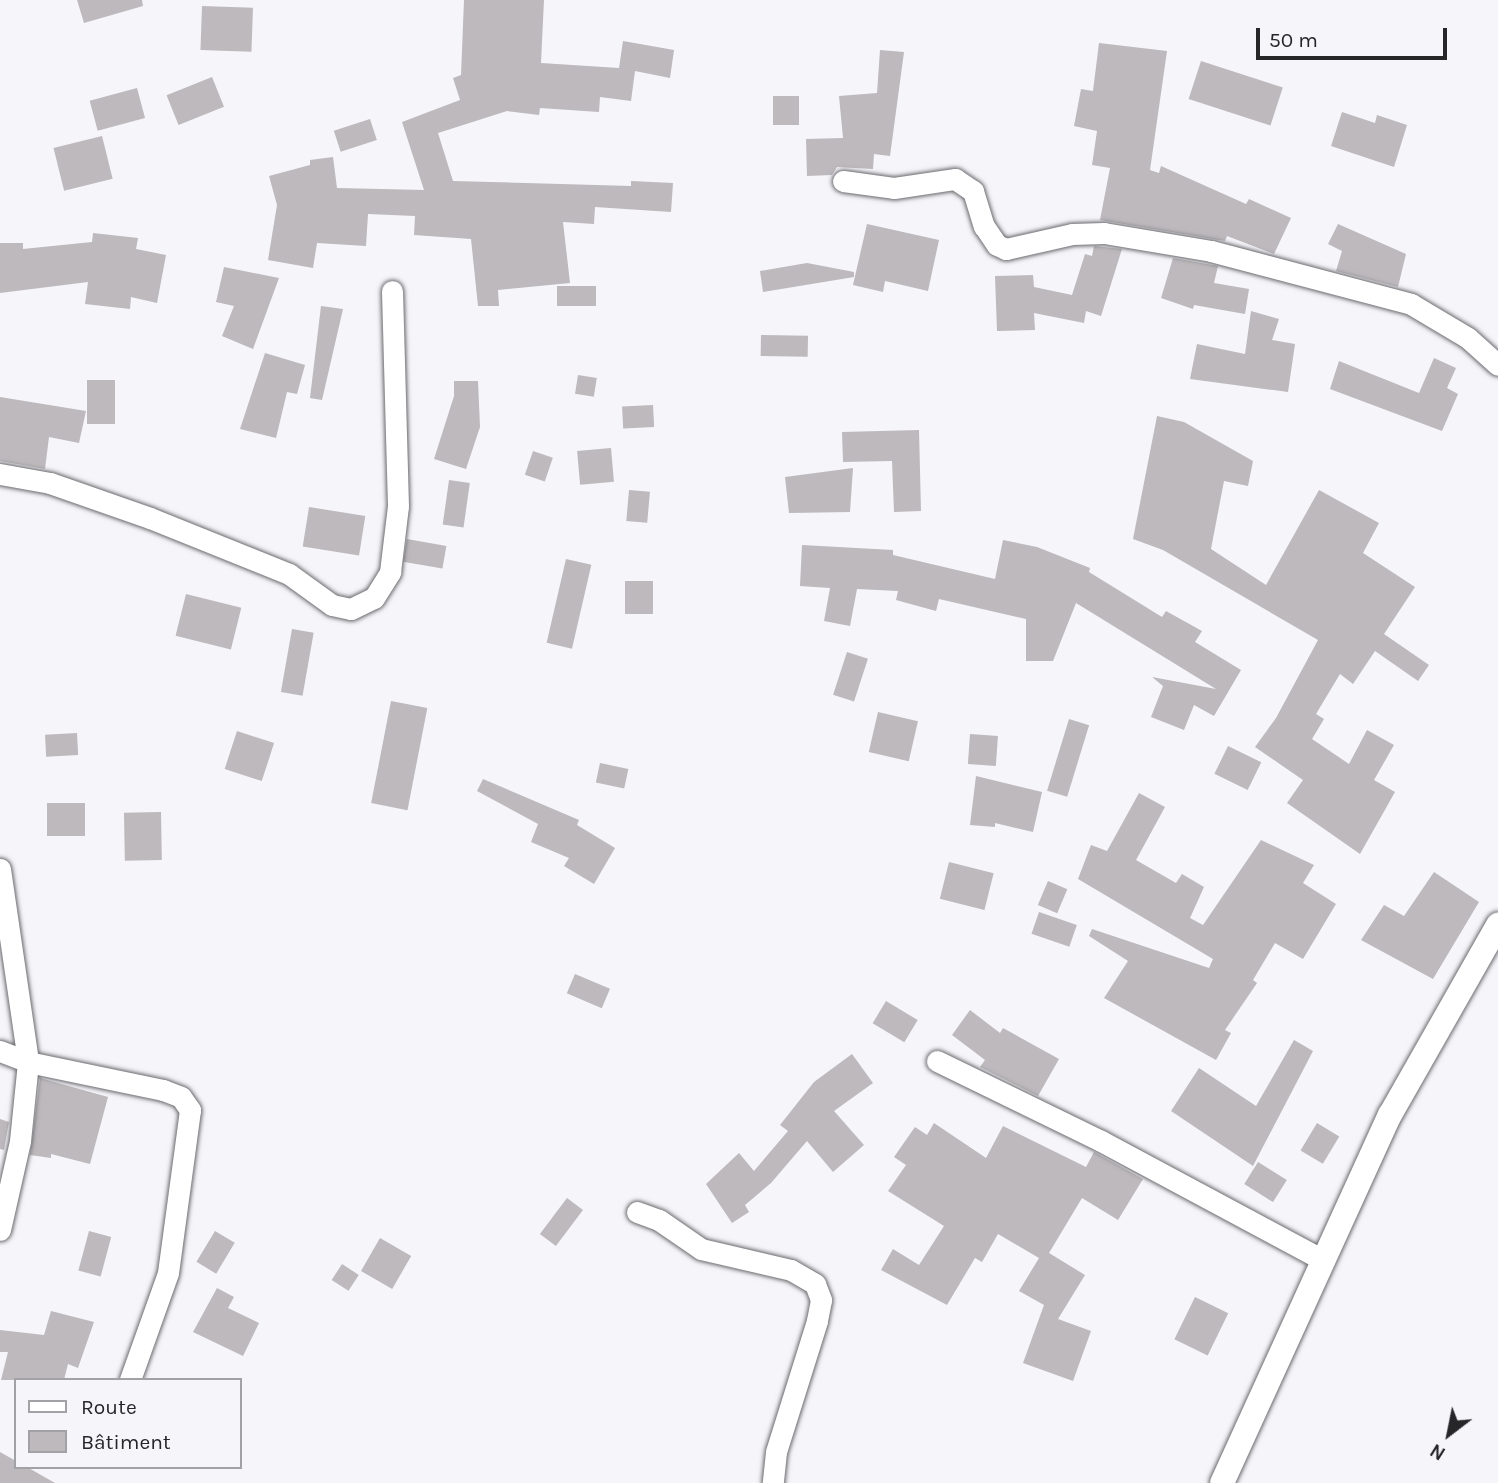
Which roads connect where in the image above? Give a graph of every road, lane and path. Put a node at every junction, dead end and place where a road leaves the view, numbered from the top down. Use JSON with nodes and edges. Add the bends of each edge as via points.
{"nodes":[{"id":1,"x":843,"y":181,"type":"dead end"},
{"id":2,"x":392,"y":291,"type":"dead end"},
{"id":3,"x":1498,"y":365,"type":"edge"},
{"id":4,"x":0,"y":474,"type":"edge"},
{"id":5,"x":0,"y":869,"type":"edge"},
{"id":6,"x":1498,"y":925,"type":"edge"},
{"id":7,"x":0,"y":1051,"type":"edge"},
{"id":8,"x":29,"y":1062,"type":"junction"},
{"id":9,"x":937,"y":1062,"type":"dead end"},
{"id":10,"x":637,"y":1212,"type":"dead end"},
{"id":11,"x":0,"y":1230,"type":"edge"},
{"id":12,"x":1323,"y":1260,"type":"junction"},
{"id":13,"x":131,"y":1378,"type":"edge"},
{"id":14,"x":773,"y":1483,"type":"edge"},
{"id":15,"x":1222,"y":1483,"type":"edge"}],
"edges":[{"from":1,"to":3,"type":"street","via":[[894,188],[955,179],[973,191],[984,226],[997,245],[1006,249],[1072,234],[1104,233],[1210,251],[1372,293],[1411,304],[1468,338]]},
{"from":2,"to":4,"type":"street","via":[[398,506],[390,572],[374,598],[351,609],[332,605],[289,574],[150,518],[50,484]]},
{"from":5,"to":8,"type":"street"},
{"from":6,"to":12,"type":"street","via":[[1390,1115]]},
{"from":7,"to":8,"type":"street"},
{"from":8,"to":11,"type":"street","via":[[20,1141]]},
{"from":8,"to":13,"type":"street","via":[[163,1090],[181,1097],[190,1110],[168,1273]]},
{"from":9,"to":12,"type":"street","via":[[1101,1141]]},
{"from":10,"to":14,"type":"street","via":[[659,1220],[701,1249],[791,1270],[815,1284],[821,1300],[817,1321],[776,1452]]},
{"from":12,"to":15,"type":"street"}]}
